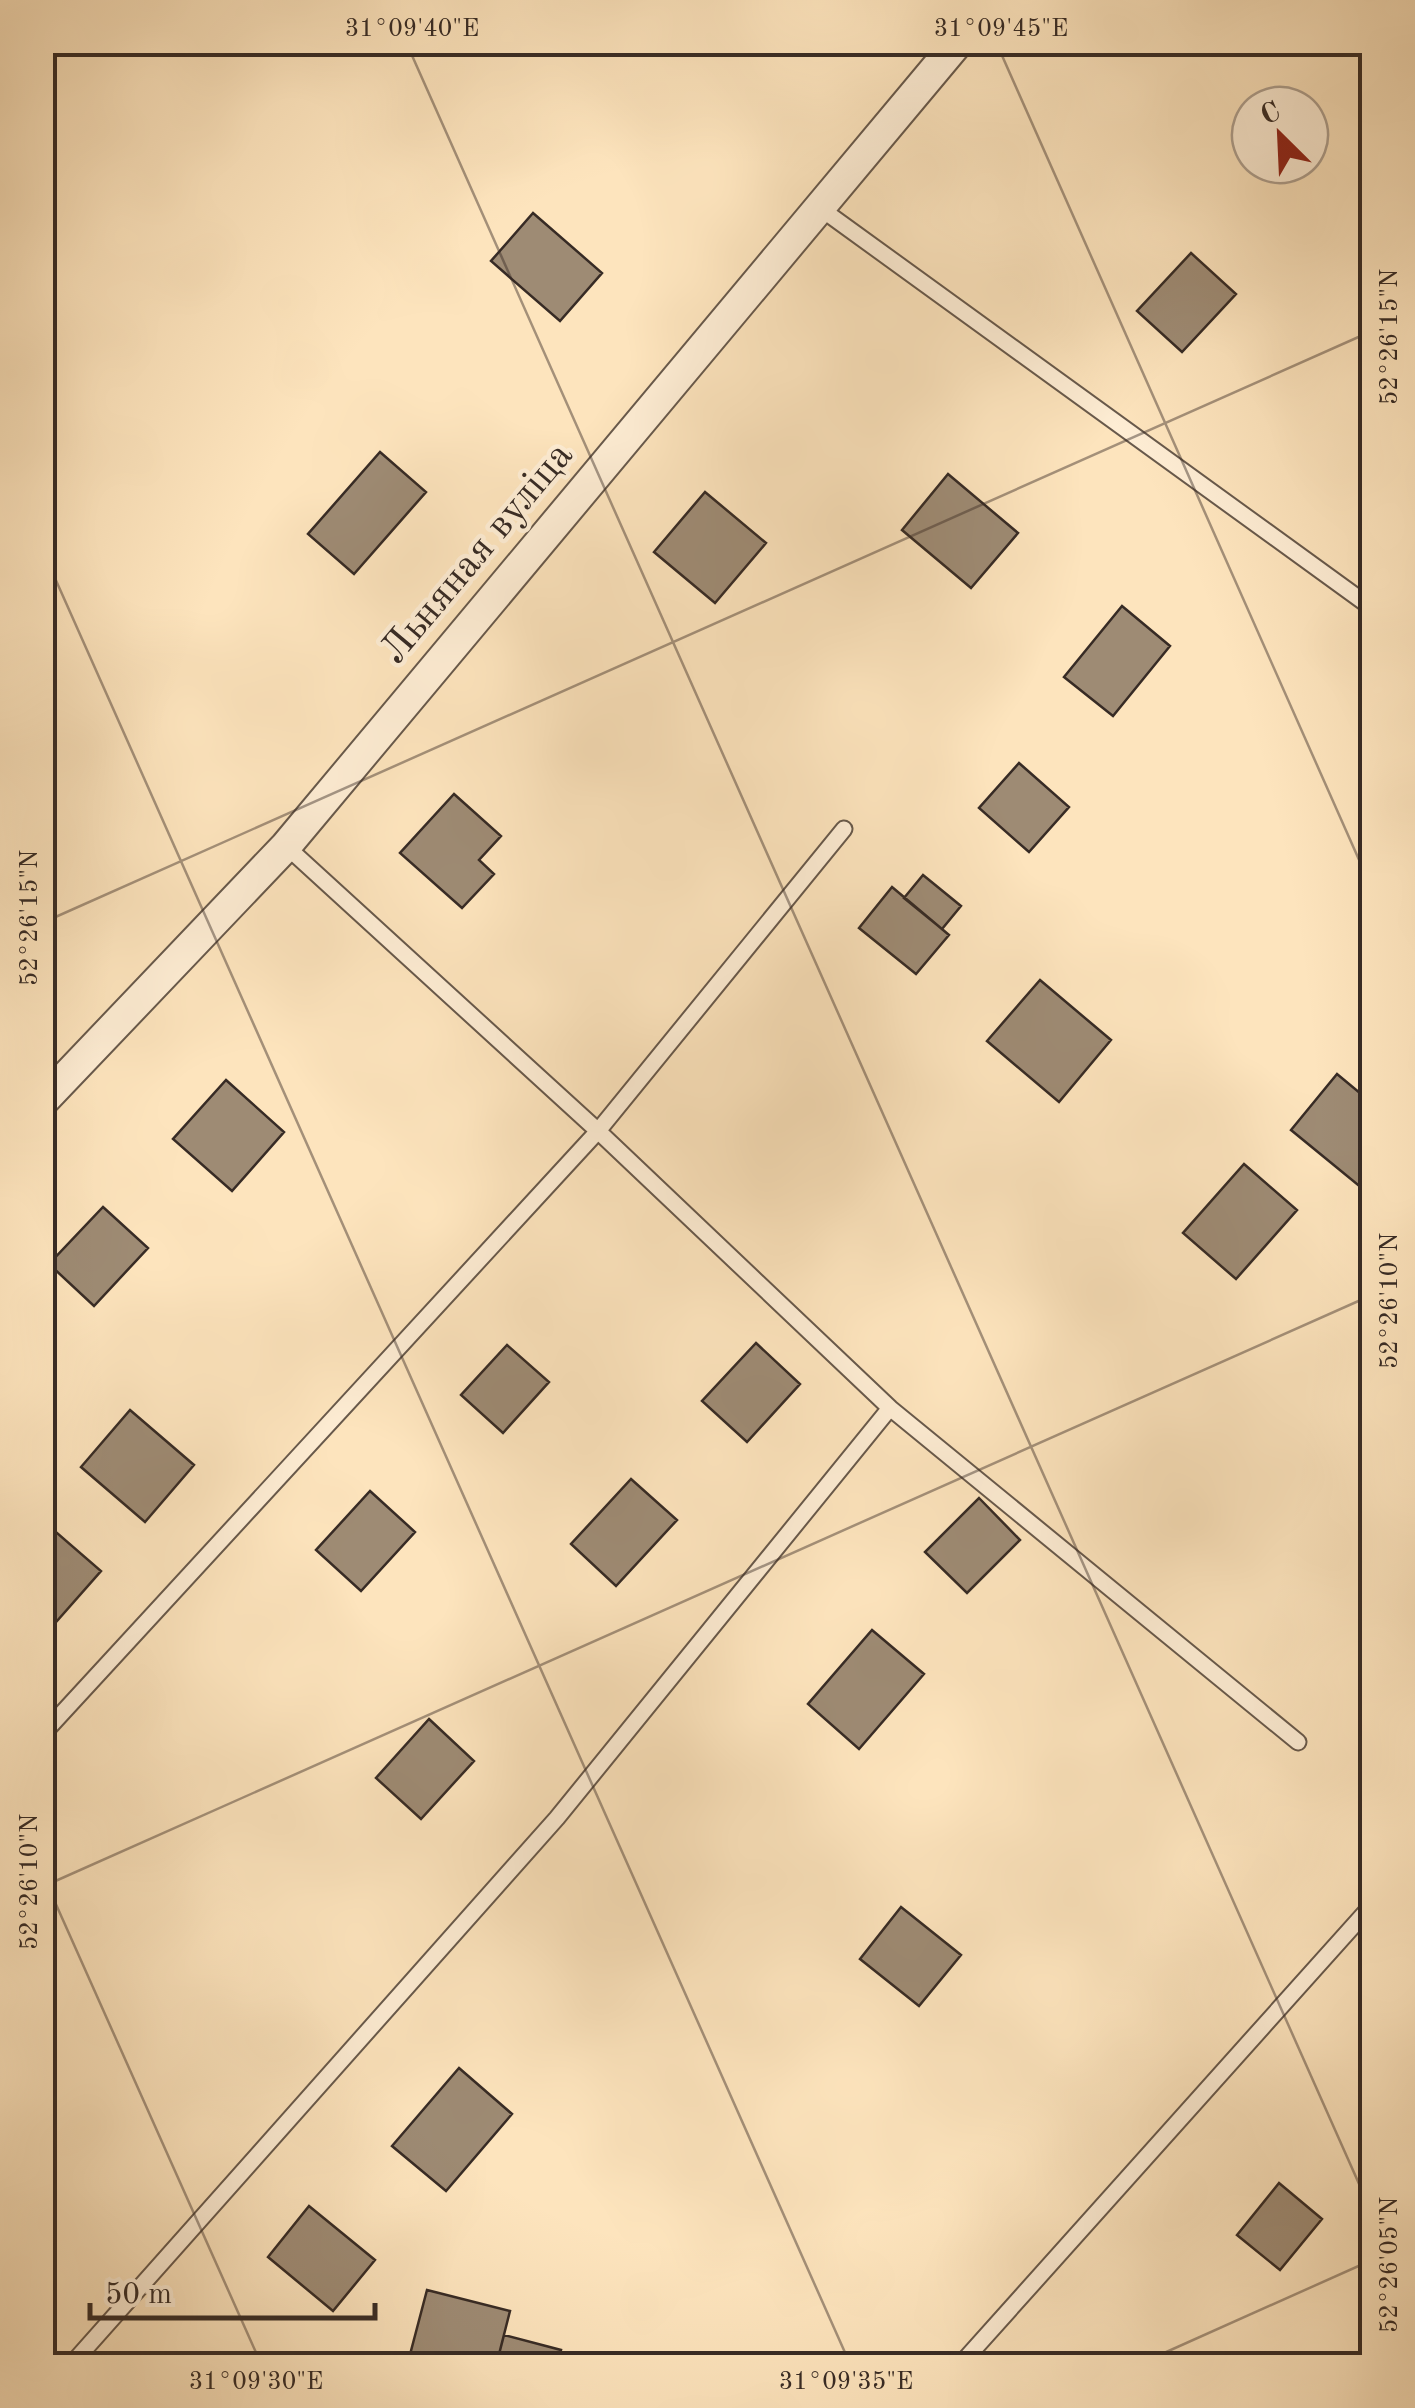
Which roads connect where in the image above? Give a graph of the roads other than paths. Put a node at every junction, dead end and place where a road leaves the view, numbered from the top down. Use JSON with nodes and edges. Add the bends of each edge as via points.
{"nodes":[{"id":1,"x":958,"y":42,"type":"edge"},
{"id":2,"x":820,"y":208,"type":"junction"},
{"id":3,"x":1372,"y":608,"type":"edge"},
{"id":4,"x":844,"y":830,"type":"dead end"},
{"id":5,"x":286,"y":846,"type":"junction"},
{"id":6,"x":42,"y":1102,"type":"edge"},
{"id":7,"x":598,"y":1131,"type":"junction"},
{"id":8,"x":890,"y":1408,"type":"junction"},
{"id":9,"x":42,"y":1735,"type":"edge"},
{"id":10,"x":1298,"y":1742,"type":"dead end"},
{"id":11,"x":1372,"y":1905,"type":"edge"},
{"id":12,"x":70,"y":2366,"type":"edge"},
{"id":13,"x":958,"y":2366,"type":"edge"}],
"edges":[{"from":1,"to":2,"type":"street","name":"Льняная вуліца"},
{"from":2,"to":3,"type":"lane"},
{"from":2,"to":5,"type":"street","name":"Льняная вуліца"},
{"from":4,"to":7,"type":"lane"},
{"from":5,"to":6,"type":"street","name":"Льняная вуліца"},
{"from":5,"to":7,"type":"lane"},
{"from":7,"to":8,"type":"lane"},
{"from":7,"to":9,"type":"lane"},
{"from":8,"to":10,"type":"lane"},
{"from":8,"to":12,"type":"lane","via":[[556,1818]]},
{"from":11,"to":13,"type":"lane"}]}
